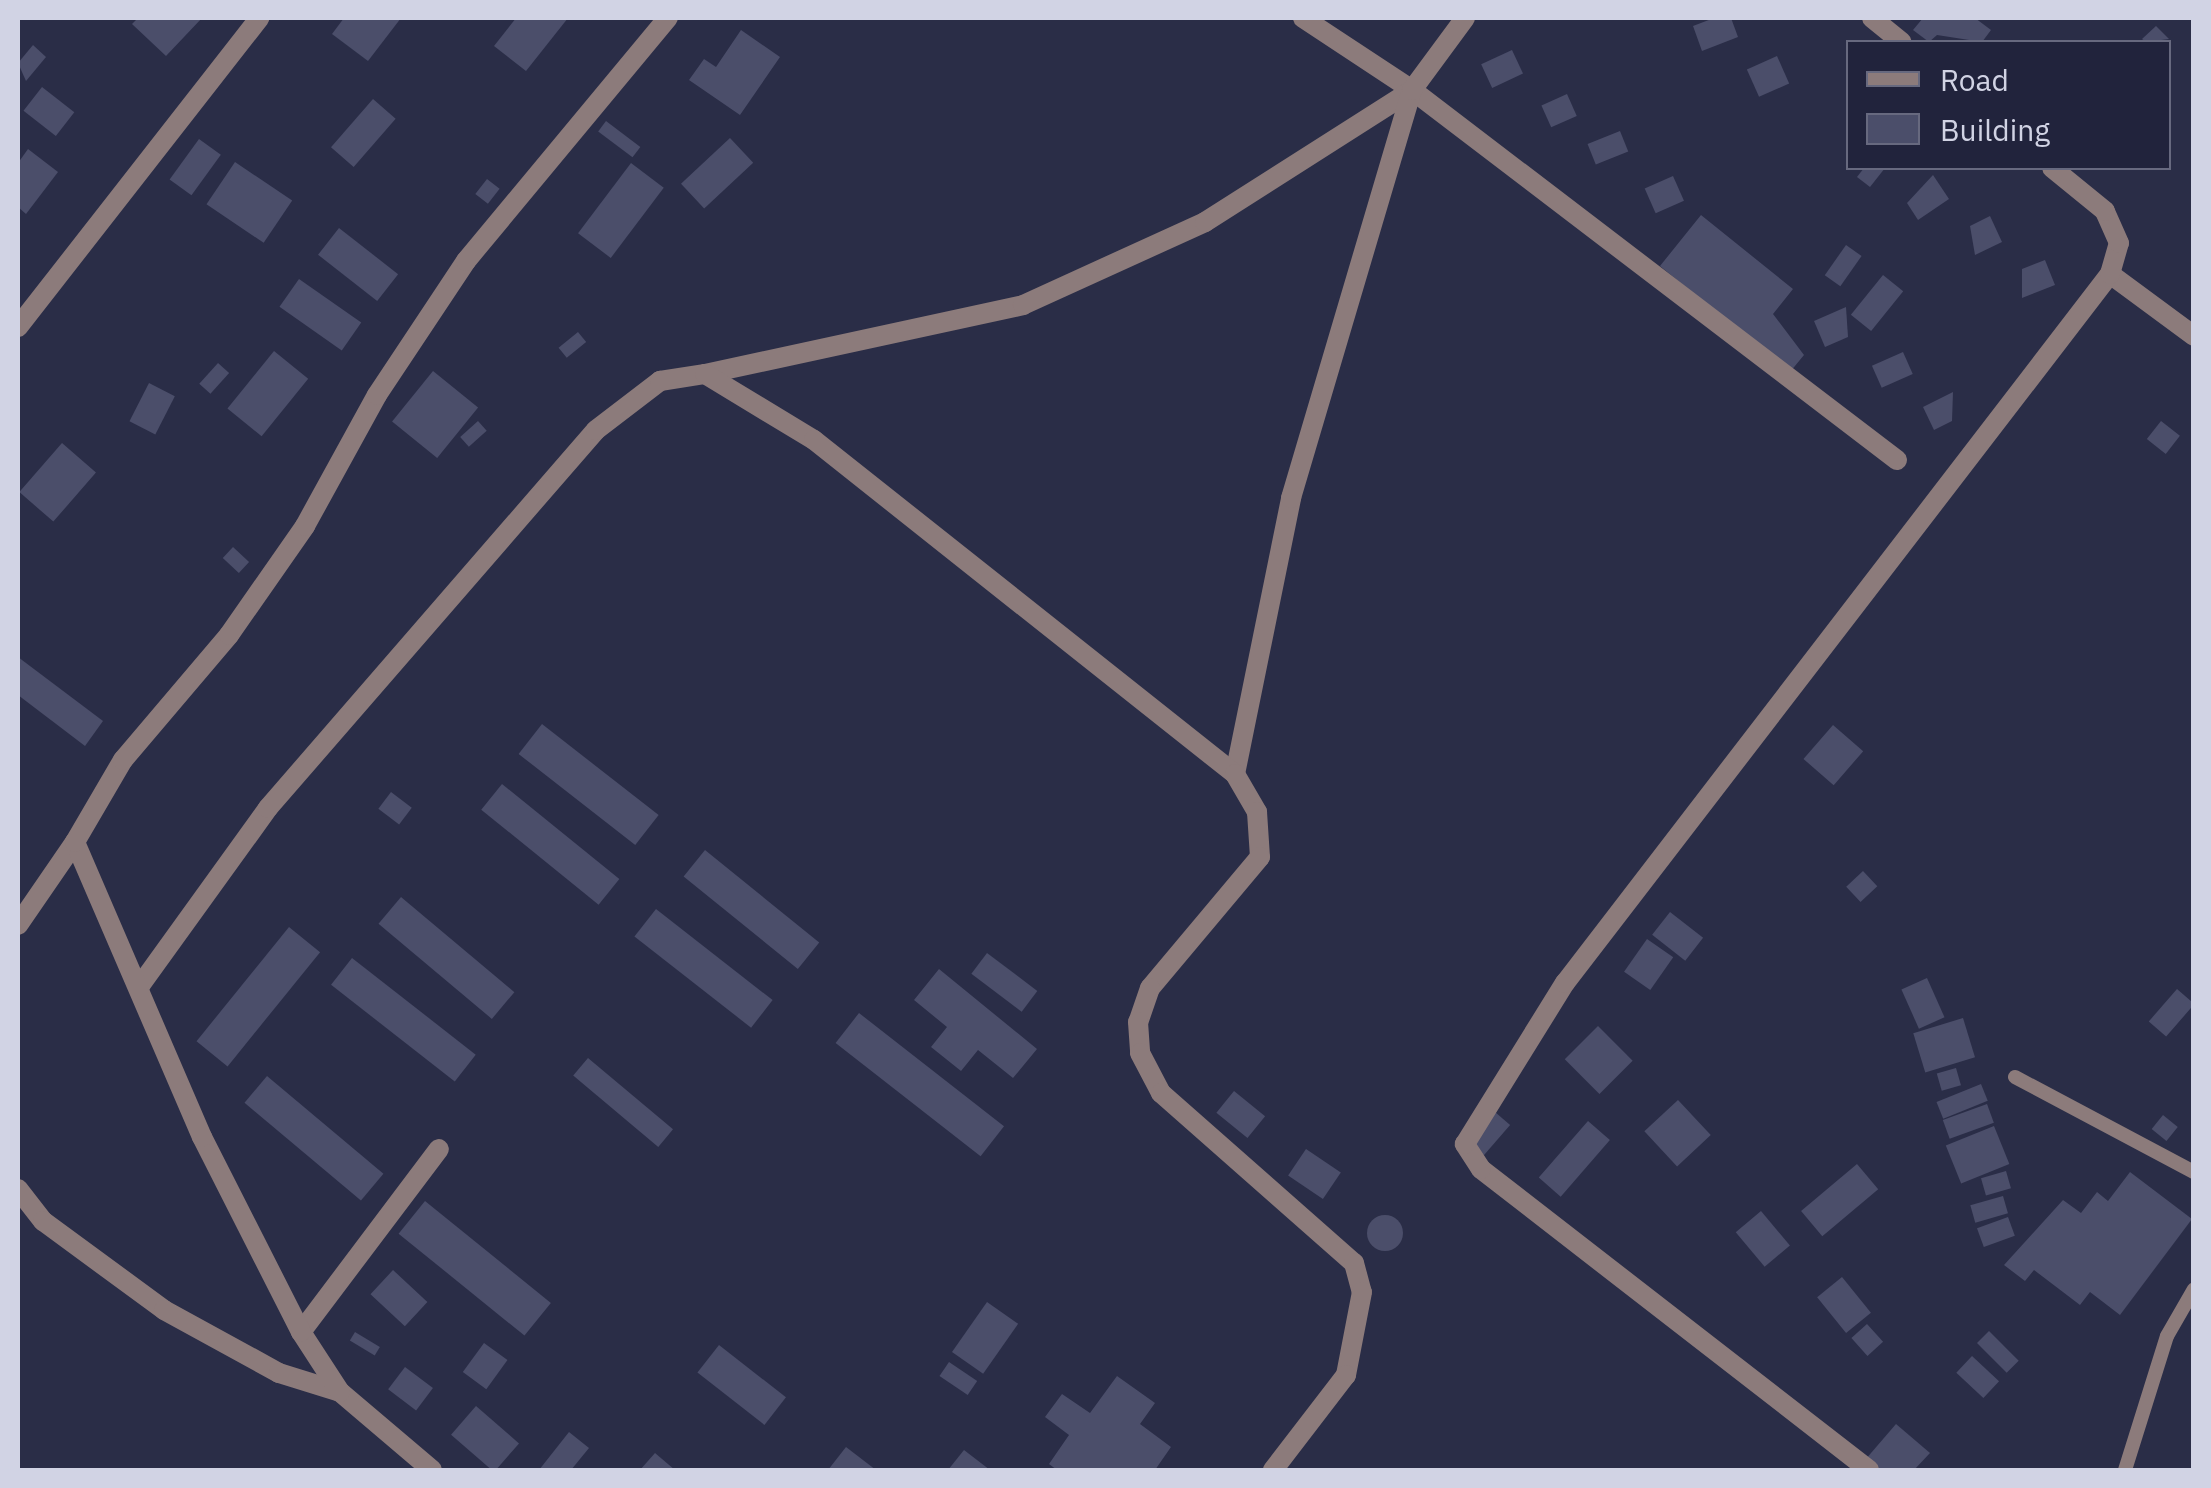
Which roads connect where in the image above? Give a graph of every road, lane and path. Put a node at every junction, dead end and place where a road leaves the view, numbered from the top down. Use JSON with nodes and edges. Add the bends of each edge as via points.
{"nodes":[{"id":1,"x":259,"y":18,"type":"edge"},
{"id":2,"x":668,"y":18,"type":"edge"},
{"id":3,"x":1302,"y":18,"type":"edge"},
{"id":4,"x":1466,"y":18,"type":"edge"},
{"id":5,"x":1872,"y":18,"type":"edge"},
{"id":6,"x":1900,"y":40,"type":"edge"},
{"id":7,"x":1412,"y":90,"type":"junction"},
{"id":8,"x":2054,"y":170,"type":"edge"},
{"id":9,"x":2110,"y":274,"type":"junction"},
{"id":10,"x":18,"y":326,"type":"edge"},
{"id":11,"x":2194,"y":336,"type":"edge"},
{"id":12,"x":705,"y":374,"type":"junction"},
{"id":13,"x":1897,"y":460,"type":"dead end"},
{"id":14,"x":1235,"y":774,"type":"junction"},
{"id":15,"x":75,"y":842,"type":"junction"},
{"id":16,"x":18,"y":926,"type":"edge"},
{"id":17,"x":139,"y":987,"type":"junction"},
{"id":18,"x":2015,"y":1077,"type":"dead end"},
{"id":19,"x":438,"y":1149,"type":"dead end"},
{"id":20,"x":2194,"y":1172,"type":"edge"},
{"id":21,"x":18,"y":1189,"type":"edge"},
{"id":22,"x":2194,"y":1289,"type":"edge"},
{"id":23,"x":301,"y":1332,"type":"junction"},
{"id":24,"x":340,"y":1392,"type":"junction"},
{"id":25,"x":432,"y":1470,"type":"edge"},
{"id":26,"x":1273,"y":1470,"type":"edge"},
{"id":27,"x":1869,"y":1470,"type":"edge"},
{"id":28,"x":2125,"y":1470,"type":"edge"}],
"edges":[{"from":1,"to":10,"type":"street"},
{"from":2,"to":15,"type":"street","via":[[466,262],[376,395],[305,526],[123,760]]},
{"from":3,"to":7,"type":"street"},
{"from":4,"to":7,"type":"street"},
{"from":5,"to":6,"type":"street"},
{"from":7,"to":12,"type":"street","via":[[1205,222],[1024,305]]},
{"from":7,"to":13,"type":"street"},
{"from":7,"to":14,"type":"street","via":[[1291,498]]},
{"from":8,"to":9,"type":"street","via":[[2105,211],[2119,243]]},
{"from":9,"to":11,"type":"street"},
{"from":9,"to":27,"type":"street","via":[[1565,983],[1466,1144],[1481,1169]]},
{"from":12,"to":14,"type":"street","via":[[814,440]]},
{"from":12,"to":17,"type":"street","via":[[660,381],[596,430],[280,793]]},
{"from":14,"to":26,"type":"street","via":[[1257,812],[1260,858],[1150,988],[1138,1022],[1140,1053],[1161,1093],[1354,1263],[1362,1292],[1346,1375]]},
{"from":15,"to":16,"type":"street"},
{"from":15,"to":17,"type":"street"},
{"from":17,"to":23,"type":"street"},
{"from":18,"to":20,"type":"lane"},
{"from":19,"to":23,"type":"street"},
{"from":21,"to":24,"type":"street","via":[[42,1221],[164,1310],[280,1373]]},
{"from":22,"to":28,"type":"lane","via":[[2167,1336]]},
{"from":23,"to":24,"type":"street"},
{"from":24,"to":25,"type":"street"}]}
